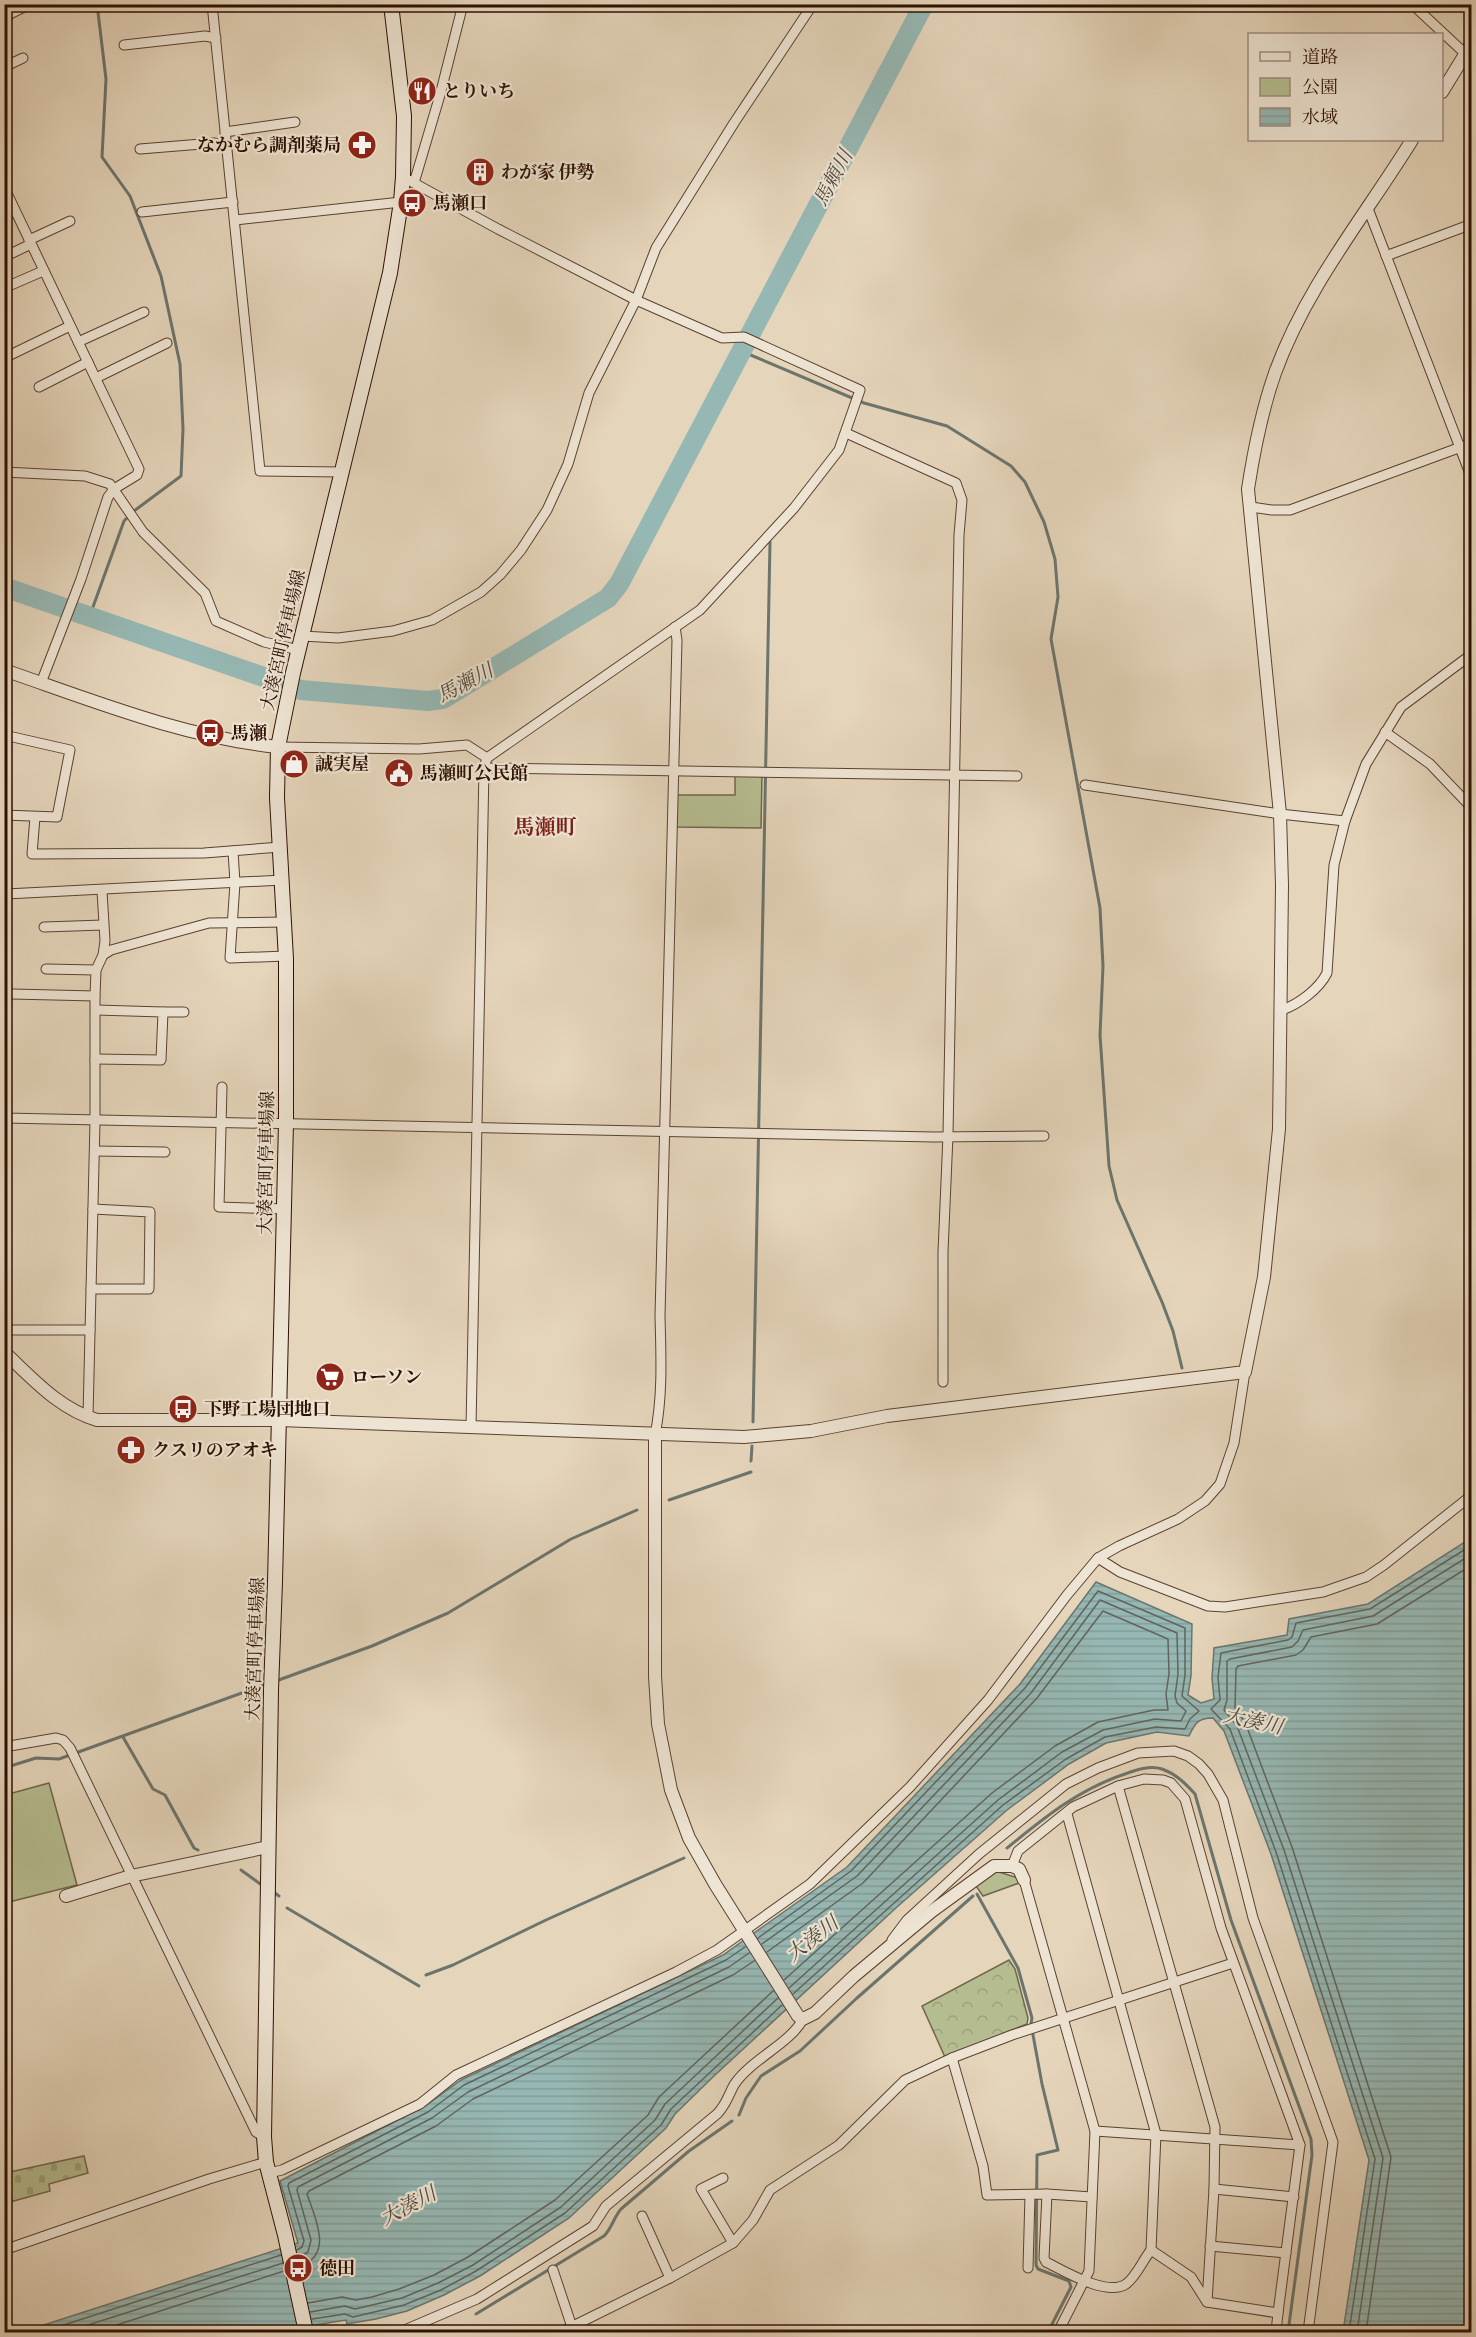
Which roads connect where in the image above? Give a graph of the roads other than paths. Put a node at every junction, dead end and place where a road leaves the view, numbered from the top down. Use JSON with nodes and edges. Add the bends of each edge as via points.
{"nodes":[{"id":1,"x":30,"y":4,"type":"edge"},
{"id":2,"x":212,"y":4,"type":"edge"},
{"id":3,"x":391,"y":4,"type":"edge"},
{"id":4,"x":463,"y":4,"type":"edge"},
{"id":5,"x":813,"y":4,"type":"edge"},
{"id":6,"x":1412,"y":4,"type":"edge"},
{"id":7,"x":4,"y":17,"type":"edge"},
{"id":8,"x":216,"y":38,"type":"junction"},
{"id":9,"x":124,"y":45,"type":"dead end"},
{"id":10,"x":1469,"y":53,"type":"edge"},
{"id":11,"x":23,"y":58,"type":"dead end"},
{"id":12,"x":4,"y":67,"type":"edge"},
{"id":13,"x":1443,"y":91,"type":"edge"},
{"id":14,"x":295,"y":122,"type":"dead end"},
{"id":15,"x":225,"y":132,"type":"junction"},
{"id":16,"x":1411,"y":141,"type":"edge"},
{"id":17,"x":227,"y":145,"type":"junction"},
{"id":18,"x":140,"y":149,"type":"dead end"},
{"id":19,"x":409,"y":180,"type":"junction"},
{"id":20,"x":6,"y":193,"type":"edge"},
{"id":21,"x":233,"y":202,"type":"junction"},
{"id":22,"x":401,"y":202,"type":"junction"},
{"id":23,"x":1367,"y":206,"type":"junction"},
{"id":24,"x":142,"y":212,"type":"dead end"},
{"id":25,"x":235,"y":220,"type":"junction"},
{"id":26,"x":70,"y":221,"type":"dead end"},
{"id":27,"x":1472,"y":224,"type":"edge"},
{"id":28,"x":30,"y":242,"type":"junction"},
{"id":29,"x":1386,"y":256,"type":"junction"},
{"id":30,"x":4,"y":257,"type":"edge"},
{"id":31,"x":43,"y":271,"type":"junction"},
{"id":32,"x":4,"y":288,"type":"edge"},
{"id":33,"x":636,"y":300,"type":"junction"},
{"id":34,"x":144,"y":312,"type":"dead end"},
{"id":35,"x":70,"y":326,"type":"junction"},
{"id":36,"x":78,"y":342,"type":"junction"},
{"id":37,"x":167,"y":343,"type":"dead end"},
{"id":38,"x":4,"y":358,"type":"edge"},
{"id":39,"x":88,"y":362,"type":"junction"},
{"id":40,"x":96,"y":378,"type":"junction"},
{"id":41,"x":39,"y":387,"type":"dead end"},
{"id":42,"x":846,"y":433,"type":"junction"},
{"id":43,"x":1472,"y":443,"type":"edge"},
{"id":44,"x":1460,"y":447,"type":"junction"},
{"id":45,"x":4,"y":472,"type":"edge"},
{"id":46,"x":341,"y":472,"type":"junction"},
{"id":47,"x":1472,"y":479,"type":"edge"},
{"id":48,"x":114,"y":489,"type":"junction"},
{"id":49,"x":1251,"y":507,"type":"junction"},
{"id":50,"x":675,"y":627,"type":"junction"},
{"id":51,"x":301,"y":643,"type":"junction"},
{"id":52,"x":1472,"y":654,"type":"edge"},
{"id":53,"x":4,"y":670,"type":"edge"},
{"id":54,"x":41,"y":683,"type":"junction"},
{"id":55,"x":1385,"y":732,"type":"junction"},
{"id":56,"x":4,"y":735,"type":"edge"},
{"id":57,"x":278,"y":747,"type":"junction"},
{"id":58,"x":485,"y":763,"type":"junction"},
{"id":59,"x":673,"y":771,"type":"junction"},
{"id":60,"x":956,"y":776,"type":"junction"},
{"id":61,"x":1017,"y":776,"type":"dead end"},
{"id":62,"x":1085,"y":785,"type":"dead end"},
{"id":63,"x":1472,"y":808,"type":"edge"},
{"id":64,"x":1280,"y":814,"type":"junction"},
{"id":65,"x":4,"y":815,"type":"edge"},
{"id":66,"x":34,"y":817,"type":"junction"},
{"id":67,"x":1345,"y":820,"type":"junction"},
{"id":68,"x":281,"y":847,"type":"junction"},
{"id":69,"x":233,"y":851,"type":"junction"},
{"id":70,"x":283,"y":880,"type":"junction"},
{"id":71,"x":236,"y":884,"type":"junction"},
{"id":72,"x":102,"y":891,"type":"junction"},
{"id":73,"x":6,"y":894,"type":"dead end"},
{"id":74,"x":285,"y":922,"type":"junction"},
{"id":75,"x":233,"y":923,"type":"junction"},
{"id":76,"x":103,"y":925,"type":"junction"},
{"id":77,"x":44,"y":927,"type":"dead end"},
{"id":78,"x":103,"y":955,"type":"junction"},
{"id":79,"x":286,"y":956,"type":"junction"},
{"id":80,"x":46,"y":969,"type":"dead end"},
{"id":81,"x":96,"y":970,"type":"junction"},
{"id":82,"x":12,"y":994,"type":"dead end"},
{"id":83,"x":95,"y":996,"type":"junction"},
{"id":84,"x":96,"y":1010,"type":"junction"},
{"id":85,"x":1282,"y":1010,"type":"junction"},
{"id":86,"x":163,"y":1012,"type":"junction"},
{"id":87,"x":184,"y":1012,"type":"dead end"},
{"id":88,"x":95,"y":1059,"type":"junction"},
{"id":89,"x":222,"y":1087,"type":"dead end"},
{"id":90,"x":4,"y":1118,"type":"edge"},
{"id":91,"x":95,"y":1121,"type":"junction"},
{"id":92,"x":222,"y":1123,"type":"junction"},
{"id":93,"x":286,"y":1123,"type":"junction"},
{"id":94,"x":476,"y":1128,"type":"junction"},
{"id":95,"x":664,"y":1130,"type":"junction"},
{"id":96,"x":948,"y":1135,"type":"junction"},
{"id":97,"x":1044,"y":1136,"type":"dead end"},
{"id":98,"x":95,"y":1151,"type":"junction"},
{"id":99,"x":165,"y":1152,"type":"dead end"},
{"id":100,"x":93,"y":1209,"type":"junction"},
{"id":101,"x":284,"y":1209,"type":"junction"},
{"id":102,"x":91,"y":1288,"type":"junction"},
{"id":103,"x":4,"y":1330,"type":"edge"},
{"id":104,"x":90,"y":1330,"type":"junction"},
{"id":105,"x":4,"y":1352,"type":"edge"},
{"id":106,"x":1245,"y":1372,"type":"junction"},
{"id":107,"x":944,"y":1382,"type":"dead end"},
{"id":108,"x":88,"y":1417,"type":"junction"},
{"id":109,"x":279,"y":1420,"type":"junction"},
{"id":110,"x":471,"y":1428,"type":"junction"},
{"id":111,"x":655,"y":1435,"type":"junction"},
{"id":112,"x":1472,"y":1495,"type":"edge"},
{"id":113,"x":1098,"y":1558,"type":"junction"},
{"id":114,"x":5,"y":1747,"type":"edge"},
{"id":115,"x":1118,"y":1786,"type":"junction"},
{"id":116,"x":1067,"y":1814,"type":"junction"},
{"id":117,"x":268,"y":1847,"type":"junction"},
{"id":118,"x":1012,"y":1866,"type":"junction"},
{"id":119,"x":131,"y":1876,"type":"junction"},
{"id":120,"x":1024,"y":1880,"type":"joint"},
{"id":121,"x":66,"y":1896,"type":"dead end"},
{"id":122,"x":745,"y":1931,"type":"junction"},
{"id":123,"x":883,"y":1952,"type":"junction"},
{"id":124,"x":1233,"y":1964,"type":"junction"},
{"id":125,"x":1174,"y":1983,"type":"junction"},
{"id":126,"x":1119,"y":2002,"type":"junction"},
{"id":127,"x":798,"y":2015,"type":"junction"},
{"id":128,"x":1064,"y":2020,"type":"junction"},
{"id":129,"x":952,"y":2058,"type":"junction"},
{"id":130,"x":1095,"y":2131,"type":"junction"},
{"id":131,"x":1156,"y":2134,"type":"junction"},
{"id":132,"x":264,"y":2137,"type":"junction"},
{"id":133,"x":1216,"y":2139,"type":"junction"},
{"id":134,"x":1300,"y":2145,"type":"junction"},
{"id":135,"x":268,"y":2168,"type":"junction"},
{"id":136,"x":723,"y":2178,"type":"dead end"},
{"id":137,"x":1214,"y":2189,"type":"junction"},
{"id":138,"x":1038,"y":2195,"type":"junction"},
{"id":139,"x":1092,"y":2197,"type":"junction"},
{"id":140,"x":1294,"y":2197,"type":"junction"},
{"id":141,"x":642,"y":2216,"type":"dead end"},
{"id":142,"x":733,"y":2243,"type":"junction"},
{"id":143,"x":1210,"y":2246,"type":"junction"},
{"id":144,"x":4,"y":2250,"type":"edge"},
{"id":145,"x":1151,"y":2250,"type":"junction"},
{"id":146,"x":1286,"y":2253,"type":"junction"},
{"id":147,"x":1028,"y":2268,"type":"dead end"},
{"id":148,"x":554,"y":2270,"type":"dead end"},
{"id":149,"x":670,"y":2278,"type":"junction"},
{"id":150,"x":1084,"y":2281,"type":"junction"},
{"id":151,"x":1207,"y":2302,"type":"junction"},
{"id":152,"x":1278,"y":2313,"type":"junction"},
{"id":153,"x":572,"y":2327,"type":"junction"},
{"id":154,"x":306,"y":2332,"type":"edge"},
{"id":155,"x":400,"y":2332,"type":"edge"},
{"id":156,"x":561,"y":2332,"type":"edge"},
{"id":157,"x":1058,"y":2332,"type":"edge"},
{"id":158,"x":1276,"y":2332,"type":"edge"},
{"id":159,"x":1308,"y":2332,"type":"edge"}],
"edges":[{"from":1,"to":7,"type":"street"},
{"from":2,"to":8,"type":"street"},
{"from":3,"to":19,"type":"main road","name":"大湊宮町停車場線"},
{"from":4,"to":19,"type":"street","via":[[440,96]]},
{"from":5,"to":33,"type":"street","via":[[656,248]]},
{"from":6,"to":10,"type":"street"},
{"from":8,"to":9,"type":"street"},
{"from":8,"to":15,"type":"street"},
{"from":10,"to":13,"type":"street"},
{"from":11,"to":12,"type":"street"},
{"from":14,"to":15,"type":"street"},
{"from":15,"to":17,"type":"street"},
{"from":16,"to":23,"type":"street"},
{"from":17,"to":18,"type":"street"},
{"from":17,"to":21,"type":"street"},
{"from":19,"to":22,"type":"main road","name":"大湊宮町停車場線"},
{"from":19,"to":33,"type":"street"},
{"from":20,"to":28,"type":"street"},
{"from":21,"to":24,"type":"street"},
{"from":21,"to":25,"type":"street"},
{"from":22,"to":25,"type":"street"},
{"from":22,"to":46,"type":"main road","name":"大湊宮町停車場線","via":[[390,273]]},
{"from":23,"to":29,"type":"street"},
{"from":23,"to":49,"type":"street","via":[[1311,298],[1275,373],[1254,451],[1248,489]]},
{"from":25,"to":46,"type":"street","via":[[260,471]]},
{"from":26,"to":28,"type":"street"},
{"from":27,"to":29,"type":"street"},
{"from":28,"to":30,"type":"street"},
{"from":28,"to":31,"type":"street"},
{"from":29,"to":44,"type":"street"},
{"from":31,"to":32,"type":"street"},
{"from":31,"to":35,"type":"street"},
{"from":33,"to":42,"type":"street","via":[[722,338],[744,337],[860,390]]},
{"from":33,"to":51,"type":"street","via":[[589,393],[568,464],[547,510],[500,575],[481,592],[432,620],[393,631]]},
{"from":34,"to":36,"type":"street"},
{"from":35,"to":36,"type":"street"},
{"from":35,"to":38,"type":"street"},
{"from":36,"to":39,"type":"street"},
{"from":37,"to":40,"type":"street"},
{"from":39,"to":40,"type":"street"},
{"from":39,"to":41,"type":"street"},
{"from":40,"to":48,"type":"street","via":[[139,469],[137,475]]},
{"from":42,"to":50,"type":"street","via":[[839,450],[794,508],[700,609]]},
{"from":42,"to":60,"type":"street","via":[[956,483],[960,490]]},
{"from":43,"to":44,"type":"street"},
{"from":44,"to":47,"type":"street"},
{"from":44,"to":49,"type":"street","via":[[1290,510]]},
{"from":45,"to":48,"type":"street","via":[[85,476],[105,481]]},
{"from":46,"to":51,"type":"main road","name":"大湊宮町停車場線"},
{"from":48,"to":51,"type":"street","via":[[155,546],[205,593],[216,621],[264,642]]},
{"from":48,"to":54,"type":"street"},
{"from":49,"to":64,"type":"street"},
{"from":50,"to":58,"type":"street"},
{"from":50,"to":59,"type":"street","via":[[678,640]]},
{"from":51,"to":57,"type":"main road","name":"大湊宮町停車場線"},
{"from":52,"to":55,"type":"street","via":[[1401,707]]},
{"from":53,"to":54,"type":"street"},
{"from":54,"to":57,"type":"street","via":[[136,716],[235,742]]},
{"from":55,"to":63,"type":"street","via":[[1430,764]]},
{"from":55,"to":67,"type":"street","via":[[1366,764]]},
{"from":56,"to":66,"type":"street","via":[[70,750],[57,817]]},
{"from":57,"to":58,"type":"street","via":[[419,749],[467,745]]},
{"from":57,"to":68,"type":"main road","name":"大湊宮町停車場線"},
{"from":58,"to":59,"type":"street"},
{"from":58,"to":94,"type":"street"},
{"from":59,"to":60,"type":"street"},
{"from":59,"to":95,"type":"street"},
{"from":60,"to":61,"type":"street"},
{"from":60,"to":96,"type":"street"},
{"from":62,"to":64,"type":"street"},
{"from":64,"to":67,"type":"street"},
{"from":64,"to":85,"type":"street"},
{"from":65,"to":66,"type":"street"},
{"from":66,"to":69,"type":"street","via":[[32,854]]},
{"from":67,"to":85,"type":"street","via":[[1334,865],[1327,973],[1322,984]]},
{"from":68,"to":69,"type":"street"},
{"from":68,"to":70,"type":"main road","name":"大湊宮町停車場線"},
{"from":69,"to":71,"type":"street"},
{"from":70,"to":71,"type":"street"},
{"from":70,"to":74,"type":"main road","name":"大湊宮町停車場線"},
{"from":71,"to":72,"type":"street"},
{"from":71,"to":75,"type":"street"},
{"from":72,"to":73,"type":"street"},
{"from":72,"to":76,"type":"street"},
{"from":74,"to":75,"type":"street"},
{"from":74,"to":79,"type":"main road","name":"大湊宮町停車場線"},
{"from":75,"to":78,"type":"street","via":[[209,923]]},
{"from":75,"to":79,"type":"street","via":[[230,957]]},
{"from":76,"to":77,"type":"street"},
{"from":76,"to":78,"type":"street"},
{"from":78,"to":81,"type":"street"},
{"from":79,"to":93,"type":"main road","name":"大湊宮町停車場線"},
{"from":80,"to":81,"type":"street"},
{"from":81,"to":83,"type":"street"},
{"from":82,"to":83,"type":"street"},
{"from":83,"to":84,"type":"street"},
{"from":84,"to":86,"type":"street"},
{"from":84,"to":88,"type":"street"},
{"from":85,"to":106,"type":"street","via":[[1276,1163],[1264,1277]]},
{"from":86,"to":87,"type":"street"},
{"from":86,"to":88,"type":"street","via":[[161,1060]]},
{"from":88,"to":91,"type":"street"},
{"from":89,"to":92,"type":"street"},
{"from":90,"to":91,"type":"street"},
{"from":91,"to":92,"type":"street"},
{"from":91,"to":98,"type":"street"},
{"from":92,"to":93,"type":"street"},
{"from":92,"to":101,"type":"street","via":[[219,1206]]},
{"from":93,"to":94,"type":"street"},
{"from":93,"to":101,"type":"main road","name":"大湊宮町停車場線"},
{"from":94,"to":95,"type":"street"},
{"from":94,"to":110,"type":"street"},
{"from":95,"to":96,"type":"street"},
{"from":95,"to":111,"type":"street","via":[[661,1365]]},
{"from":96,"to":97,"type":"street"},
{"from":96,"to":107,"type":"street","via":[[943,1252]]},
{"from":98,"to":99,"type":"street"},
{"from":98,"to":100,"type":"street"},
{"from":100,"to":102,"type":"street"},
{"from":100,"to":102,"type":"street","via":[[150,1212],[149,1289]]},
{"from":101,"to":109,"type":"main road","name":"大湊宮町停車場線"},
{"from":102,"to":104,"type":"street"},
{"from":103,"to":104,"type":"street"},
{"from":104,"to":108,"type":"street"},
{"from":105,"to":108,"type":"street","via":[[47,1392],[69,1409]]},
{"from":106,"to":111,"type":"street","via":[[887,1416],[778,1436]]},
{"from":106,"to":113,"type":"street","via":[[1234,1443],[1220,1484],[1205,1501],[1178,1519]]},
{"from":108,"to":109,"type":"street","via":[[107,1421]]},
{"from":109,"to":110,"type":"street"},
{"from":109,"to":117,"type":"main road","name":"大湊宮町停車場線"},
{"from":110,"to":111,"type":"street"},
{"from":111,"to":122,"type":"street","via":[[655,1676],[665,1767],[689,1838]]},
{"from":112,"to":113,"type":"street","via":[[1366,1577],[1323,1592],[1225,1607],[1208,1606],[1120,1572]]},
{"from":113,"to":122,"type":"street","via":[[988,1700],[910,1787],[810,1884]]},
{"from":114,"to":119,"type":"street","via":[[63,1740]]},
{"from":115,"to":116,"type":"street"},
{"from":115,"to":124,"type":"street","via":[[1144,1779],[1163,1780],[1185,1799]]},
{"from":115,"to":125,"type":"street"},
{"from":116,"to":118,"type":"street","via":[[1018,1851]]},
{"from":116,"to":126,"type":"street"},
{"from":117,"to":119,"type":"street"},
{"from":117,"to":132,"type":"main road","name":"大湊宮町停車場線"},
{"from":118,"to":120,"type":"street"},
{"from":118,"to":123,"type":"street","via":[[994,1866]]},
{"from":119,"to":121,"type":"street"},
{"from":119,"to":132,"type":"street","via":[[256,2132]]},
{"from":120,"to":128,"type":"street"},
{"from":122,"to":127,"type":"street"},
{"from":122,"to":135,"type":"street","via":[[676,1972],[456,2075],[420,2104],[282,2170]]},
{"from":123,"to":127,"type":"street","via":[[815,2013]]},
{"from":123,"to":159,"type":"street","via":[[907,1920],[979,1854],[1081,1775],[1138,1753],[1174,1751],[1199,1764],[1223,1800],[1252,1918],[1333,2142]]},
{"from":124,"to":125,"type":"street"},
{"from":124,"to":134,"type":"street"},
{"from":125,"to":126,"type":"street"},
{"from":125,"to":133,"type":"street"},
{"from":126,"to":128,"type":"street"},
{"from":126,"to":131,"type":"street"},
{"from":127,"to":155,"type":"street","via":[[796,2029],[735,2085],[725,2106],[606,2206],[593,2226],[477,2300]]},
{"from":128,"to":129,"type":"street"},
{"from":128,"to":130,"type":"street"},
{"from":129,"to":138,"type":"street","via":[[983,2166],[987,2195]]},
{"from":129,"to":142,"type":"street","via":[[906,2080],[838,2145],[770,2190]]},
{"from":130,"to":131,"type":"street"},
{"from":130,"to":139,"type":"street"},
{"from":131,"to":133,"type":"street"},
{"from":131,"to":145,"type":"street"},
{"from":132,"to":135,"type":"main road","name":"大湊宮町停車場線"},
{"from":133,"to":134,"type":"street"},
{"from":133,"to":137,"type":"street"},
{"from":134,"to":140,"type":"street"},
{"from":135,"to":144,"type":"street","via":[[209,2179]]},
{"from":135,"to":154,"type":"main road","name":"大湊宮町停車場線"},
{"from":136,"to":142,"type":"street","via":[[701,2189]]},
{"from":137,"to":140,"type":"street"},
{"from":137,"to":143,"type":"street"},
{"from":138,"to":139,"type":"street"},
{"from":138,"to":147,"type":"street"},
{"from":138,"to":150,"type":"street","via":[[1046,2262]]},
{"from":139,"to":150,"type":"street","via":[[1089,2271]]},
{"from":140,"to":146,"type":"street"},
{"from":141,"to":149,"type":"street"},
{"from":142,"to":149,"type":"street"},
{"from":143,"to":146,"type":"street"},
{"from":143,"to":151,"type":"street"},
{"from":145,"to":150,"type":"street","via":[[1121,2287],[1096,2286]]},
{"from":145,"to":151,"type":"street","via":[[1191,2277]]},
{"from":146,"to":152,"type":"street"},
{"from":148,"to":153,"type":"street"},
{"from":149,"to":153,"type":"street"},
{"from":150,"to":157,"type":"street"},
{"from":151,"to":152,"type":"street"},
{"from":152,"to":158,"type":"street"},
{"from":153,"to":156,"type":"street"}]}
